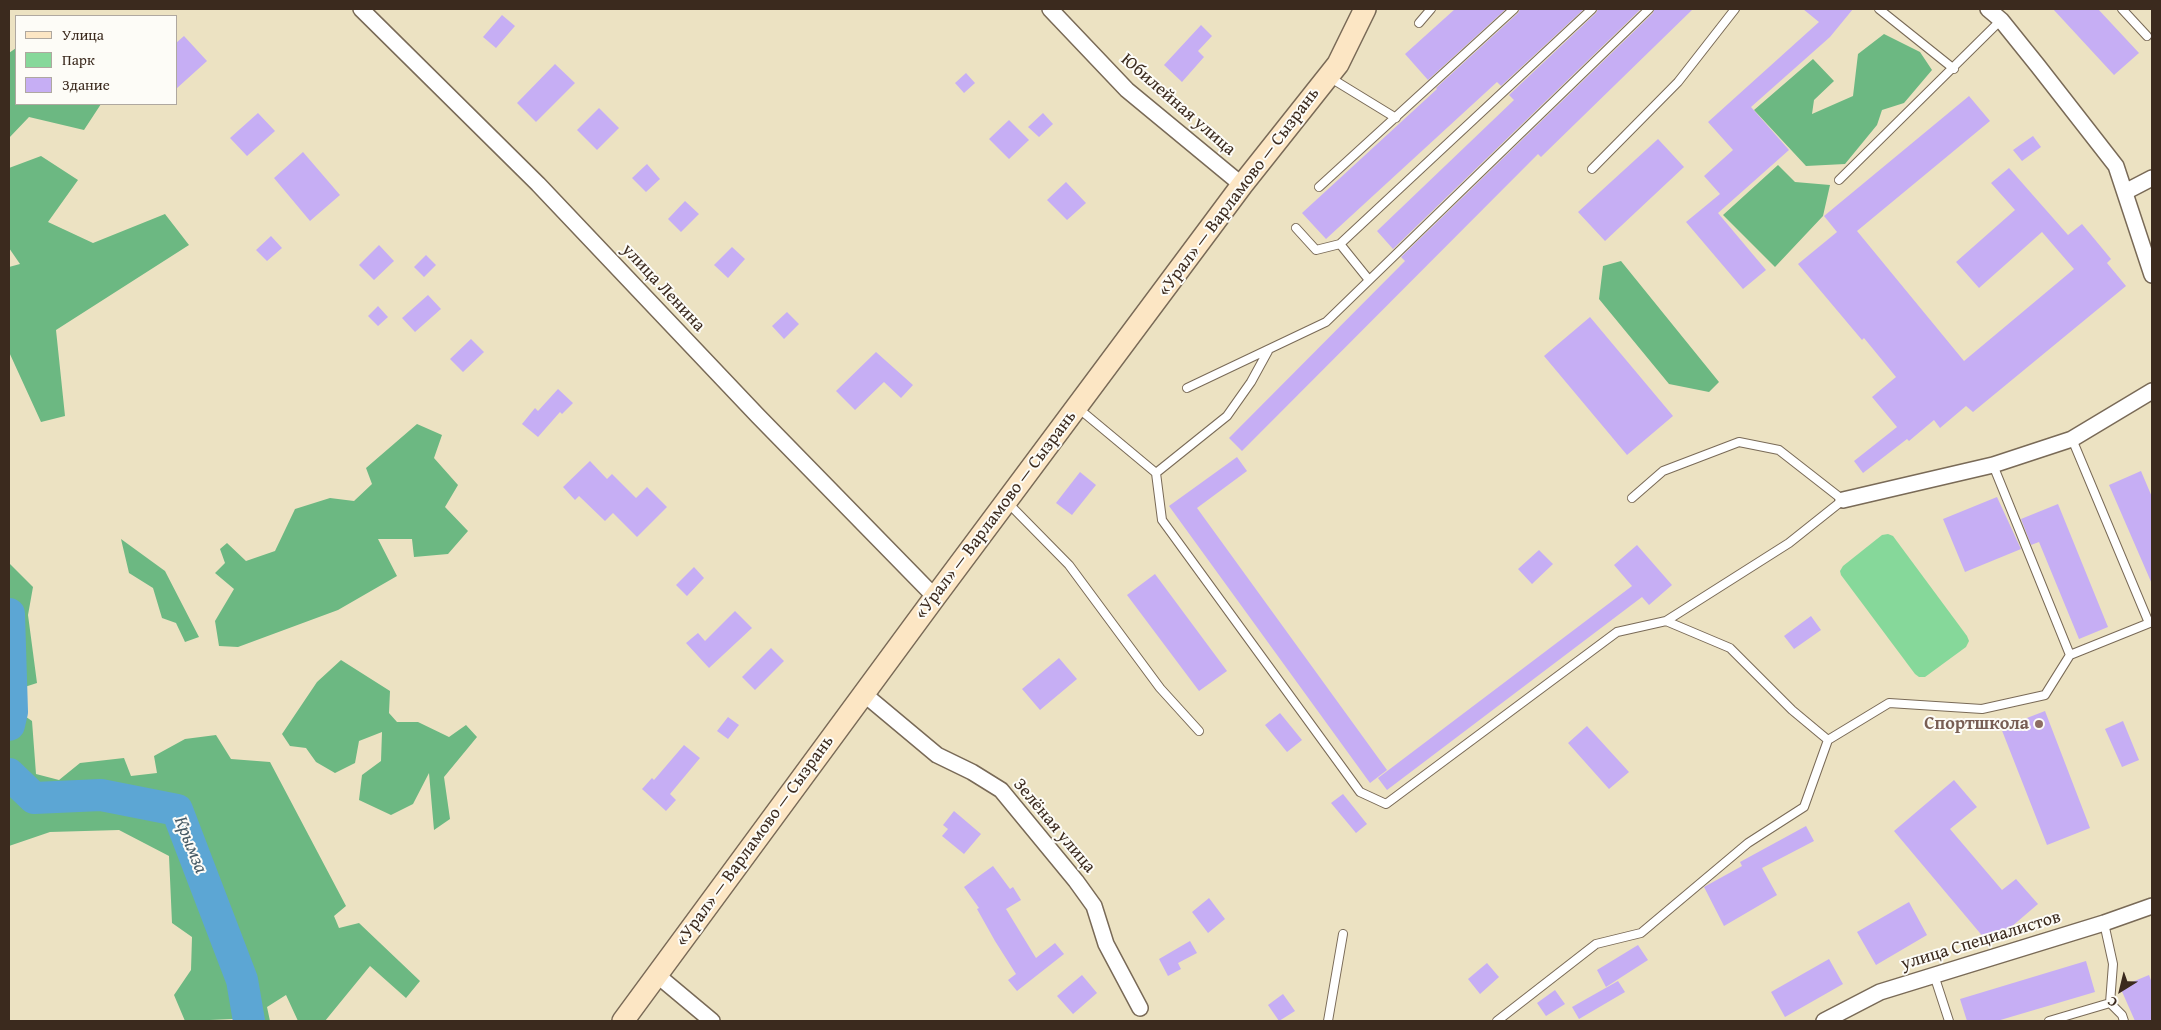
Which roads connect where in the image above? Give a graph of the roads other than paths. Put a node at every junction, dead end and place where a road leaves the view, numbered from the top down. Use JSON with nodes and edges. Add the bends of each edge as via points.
{"nodes":[{"id":1,"x":362,"y":9,"type":"edge"},
{"id":2,"x":1050,"y":9,"type":"edge"},
{"id":3,"x":1365,"y":9,"type":"edge"},
{"id":4,"x":1431,"y":9,"type":"edge"},
{"id":5,"x":1514,"y":9,"type":"edge"},
{"id":6,"x":1592,"y":9,"type":"edge"},
{"id":7,"x":1649,"y":9,"type":"edge"},
{"id":8,"x":1735,"y":9,"type":"edge"},
{"id":9,"x":1879,"y":9,"type":"edge"},
{"id":10,"x":1988,"y":9,"type":"edge"},
{"id":11,"x":2122,"y":9,"type":"edge"},
{"id":12,"x":2001,"y":20,"type":"junction"},
{"id":13,"x":1419,"y":23,"type":"dead end"},
{"id":14,"x":2147,"y":36,"type":"dead end"},
{"id":15,"x":1954,"y":69,"type":"junction"},
{"id":16,"x":1328,"y":77,"type":"junction"},
{"id":17,"x":1396,"y":118,"type":"junction"},
{"id":18,"x":1592,"y":169,"type":"dead end"},
{"id":19,"x":2152,"y":178,"type":"edge"},
{"id":20,"x":1839,"y":180,"type":"dead end"},
{"id":21,"x":1242,"y":185,"type":"junction"},
{"id":22,"x":1319,"y":187,"type":"dead end"},
{"id":23,"x":2124,"y":192,"type":"junction"},
{"id":24,"x":1296,"y":228,"type":"dead end"},
{"id":25,"x":1340,"y":244,"type":"junction"},
{"id":26,"x":2152,"y":275,"type":"edge"},
{"id":27,"x":1369,"y":280,"type":"junction"},
{"id":28,"x":1268,"y":351,"type":"junction"},
{"id":29,"x":1186,"y":388,"type":"dead end"},
{"id":30,"x":2152,"y":391,"type":"edge"},
{"id":31,"x":1076,"y":407,"type":"junction"},
{"id":32,"x":2072,"y":439,"type":"junction"},
{"id":33,"x":1993,"y":465,"type":"junction"},
{"id":34,"x":1156,"y":473,"type":"junction"},
{"id":35,"x":1632,"y":498,"type":"dead end"},
{"id":36,"x":1843,"y":500,"type":"junction"},
{"id":37,"x":1006,"y":501,"type":"junction"},
{"id":38,"x":935,"y":597,"type":"junction"},
{"id":39,"x":1666,"y":621,"type":"junction"},
{"id":40,"x":2150,"y":622,"type":"edge"},
{"id":41,"x":2070,"y":655,"type":"junction"},
{"id":42,"x":864,"y":694,"type":"junction"},
{"id":43,"x":1199,"y":731,"type":"dead end"},
{"id":44,"x":1828,"y":740,"type":"junction"},
{"id":45,"x":2152,"y":906,"type":"edge"},
{"id":46,"x":2104,"y":923,"type":"junction"},
{"id":47,"x":1343,"y":934,"type":"dead end"},
{"id":48,"x":657,"y":975,"type":"junction"},
{"id":49,"x":1934,"y":975,"type":"junction"},
{"id":50,"x":2110,"y":1003,"type":"junction"},
{"id":51,"x":1140,"y":1008,"type":"dead end"},
{"id":52,"x":623,"y":1021,"type":"edge"},
{"id":53,"x":712,"y":1021,"type":"edge"},
{"id":54,"x":1328,"y":1021,"type":"edge"},
{"id":55,"x":1497,"y":1021,"type":"edge"},
{"id":56,"x":1824,"y":1021,"type":"edge"},
{"id":57,"x":1949,"y":1021,"type":"edge"},
{"id":58,"x":2048,"y":1021,"type":"edge"},
{"id":59,"x":2124,"y":1021,"type":"edge"}],
"edges":[{"from":1,"to":38,"type":"street","name":"улица Ленина","via":[[538,184]]},
{"from":2,"to":21,"type":"street","name":"Юбилейная улица","via":[[1127,90]]},
{"from":3,"to":16,"type":"main road","name":"«Урал» — Варламово — Сызрань","via":[[1338,64]]},
{"from":4,"to":13,"type":"lane"},
{"from":5,"to":17,"type":"lane"},
{"from":6,"to":25,"type":"lane"},
{"from":7,"to":27,"type":"lane"},
{"from":8,"to":18,"type":"lane","via":[[1678,82]]},
{"from":9,"to":15,"type":"lane"},
{"from":10,"to":12,"type":"street"},
{"from":11,"to":14,"type":"lane"},
{"from":12,"to":15,"type":"lane"},
{"from":12,"to":23,"type":"street","via":[[2116,166]]},
{"from":15,"to":20,"type":"lane"},
{"from":16,"to":17,"type":"lane"},
{"from":16,"to":21,"type":"main road","name":"«Урал» — Варламово — Сызрань"},
{"from":17,"to":22,"type":"lane"},
{"from":19,"to":23,"type":"street"},
{"from":21,"to":31,"type":"main road","name":"«Урал» — Варламово — Сызрань"},
{"from":23,"to":26,"type":"street"},
{"from":24,"to":25,"type":"lane","via":[[1316,250]]},
{"from":25,"to":27,"type":"lane"},
{"from":27,"to":28,"type":"lane","via":[[1326,322]]},
{"from":28,"to":29,"type":"lane"},
{"from":28,"to":34,"type":"lane","via":[[1227,416]]},
{"from":30,"to":32,"type":"street"},
{"from":31,"to":34,"type":"lane"},
{"from":31,"to":37,"type":"main road","name":"«Урал» — Варламово — Сызрань"},
{"from":32,"to":33,"type":"street"},
{"from":32,"to":40,"type":"lane"},
{"from":33,"to":36,"type":"street"},
{"from":33,"to":41,"type":"lane"},
{"from":34,"to":39,"type":"lane","via":[[1162,520],[1360,792],[1386,804],[1617,632]]},
{"from":35,"to":36,"type":"lane","via":[[1663,471],[1739,442],[1779,450]]},
{"from":36,"to":39,"type":"lane","via":[[1789,543]]},
{"from":37,"to":38,"type":"main road","name":"«Урал» — Варламово — Сызрань"},
{"from":37,"to":43,"type":"lane","via":[[1069,565],[1160,688]]},
{"from":38,"to":42,"type":"main road","name":"«Урал» — Варламово — Сызрань"},
{"from":39,"to":44,"type":"lane","via":[[1730,648],[1792,710]]},
{"from":40,"to":41,"type":"lane"},
{"from":41,"to":44,"type":"lane","via":[[2045,695],[1982,709],[1889,702]]},
{"from":42,"to":48,"type":"main road","name":"«Урал» — Варламово — Сызрань"},
{"from":42,"to":51,"type":"street","name":"Зелёная улица","via":[[937,755],[1001,790],[1094,906],[1106,944]]},
{"from":44,"to":55,"type":"lane","via":[[1804,807],[1748,843],[1640,932],[1596,944]]},
{"from":45,"to":46,"type":"street","name":"улица Специалистов"},
{"from":46,"to":49,"type":"street","name":"улица Специалистов"},
{"from":46,"to":50,"type":"lane","via":[[2113,964]]},
{"from":47,"to":54,"type":"lane"},
{"from":48,"to":52,"type":"main road","name":"«Урал» — Варламово — Сызрань"},
{"from":48,"to":53,"type":"street"},
{"from":49,"to":56,"type":"street","name":"улица Специалистов","via":[[1880,992]]},
{"from":49,"to":57,"type":"lane"},
{"from":50,"to":58,"type":"lane"},
{"from":50,"to":59,"type":"lane"}]}
